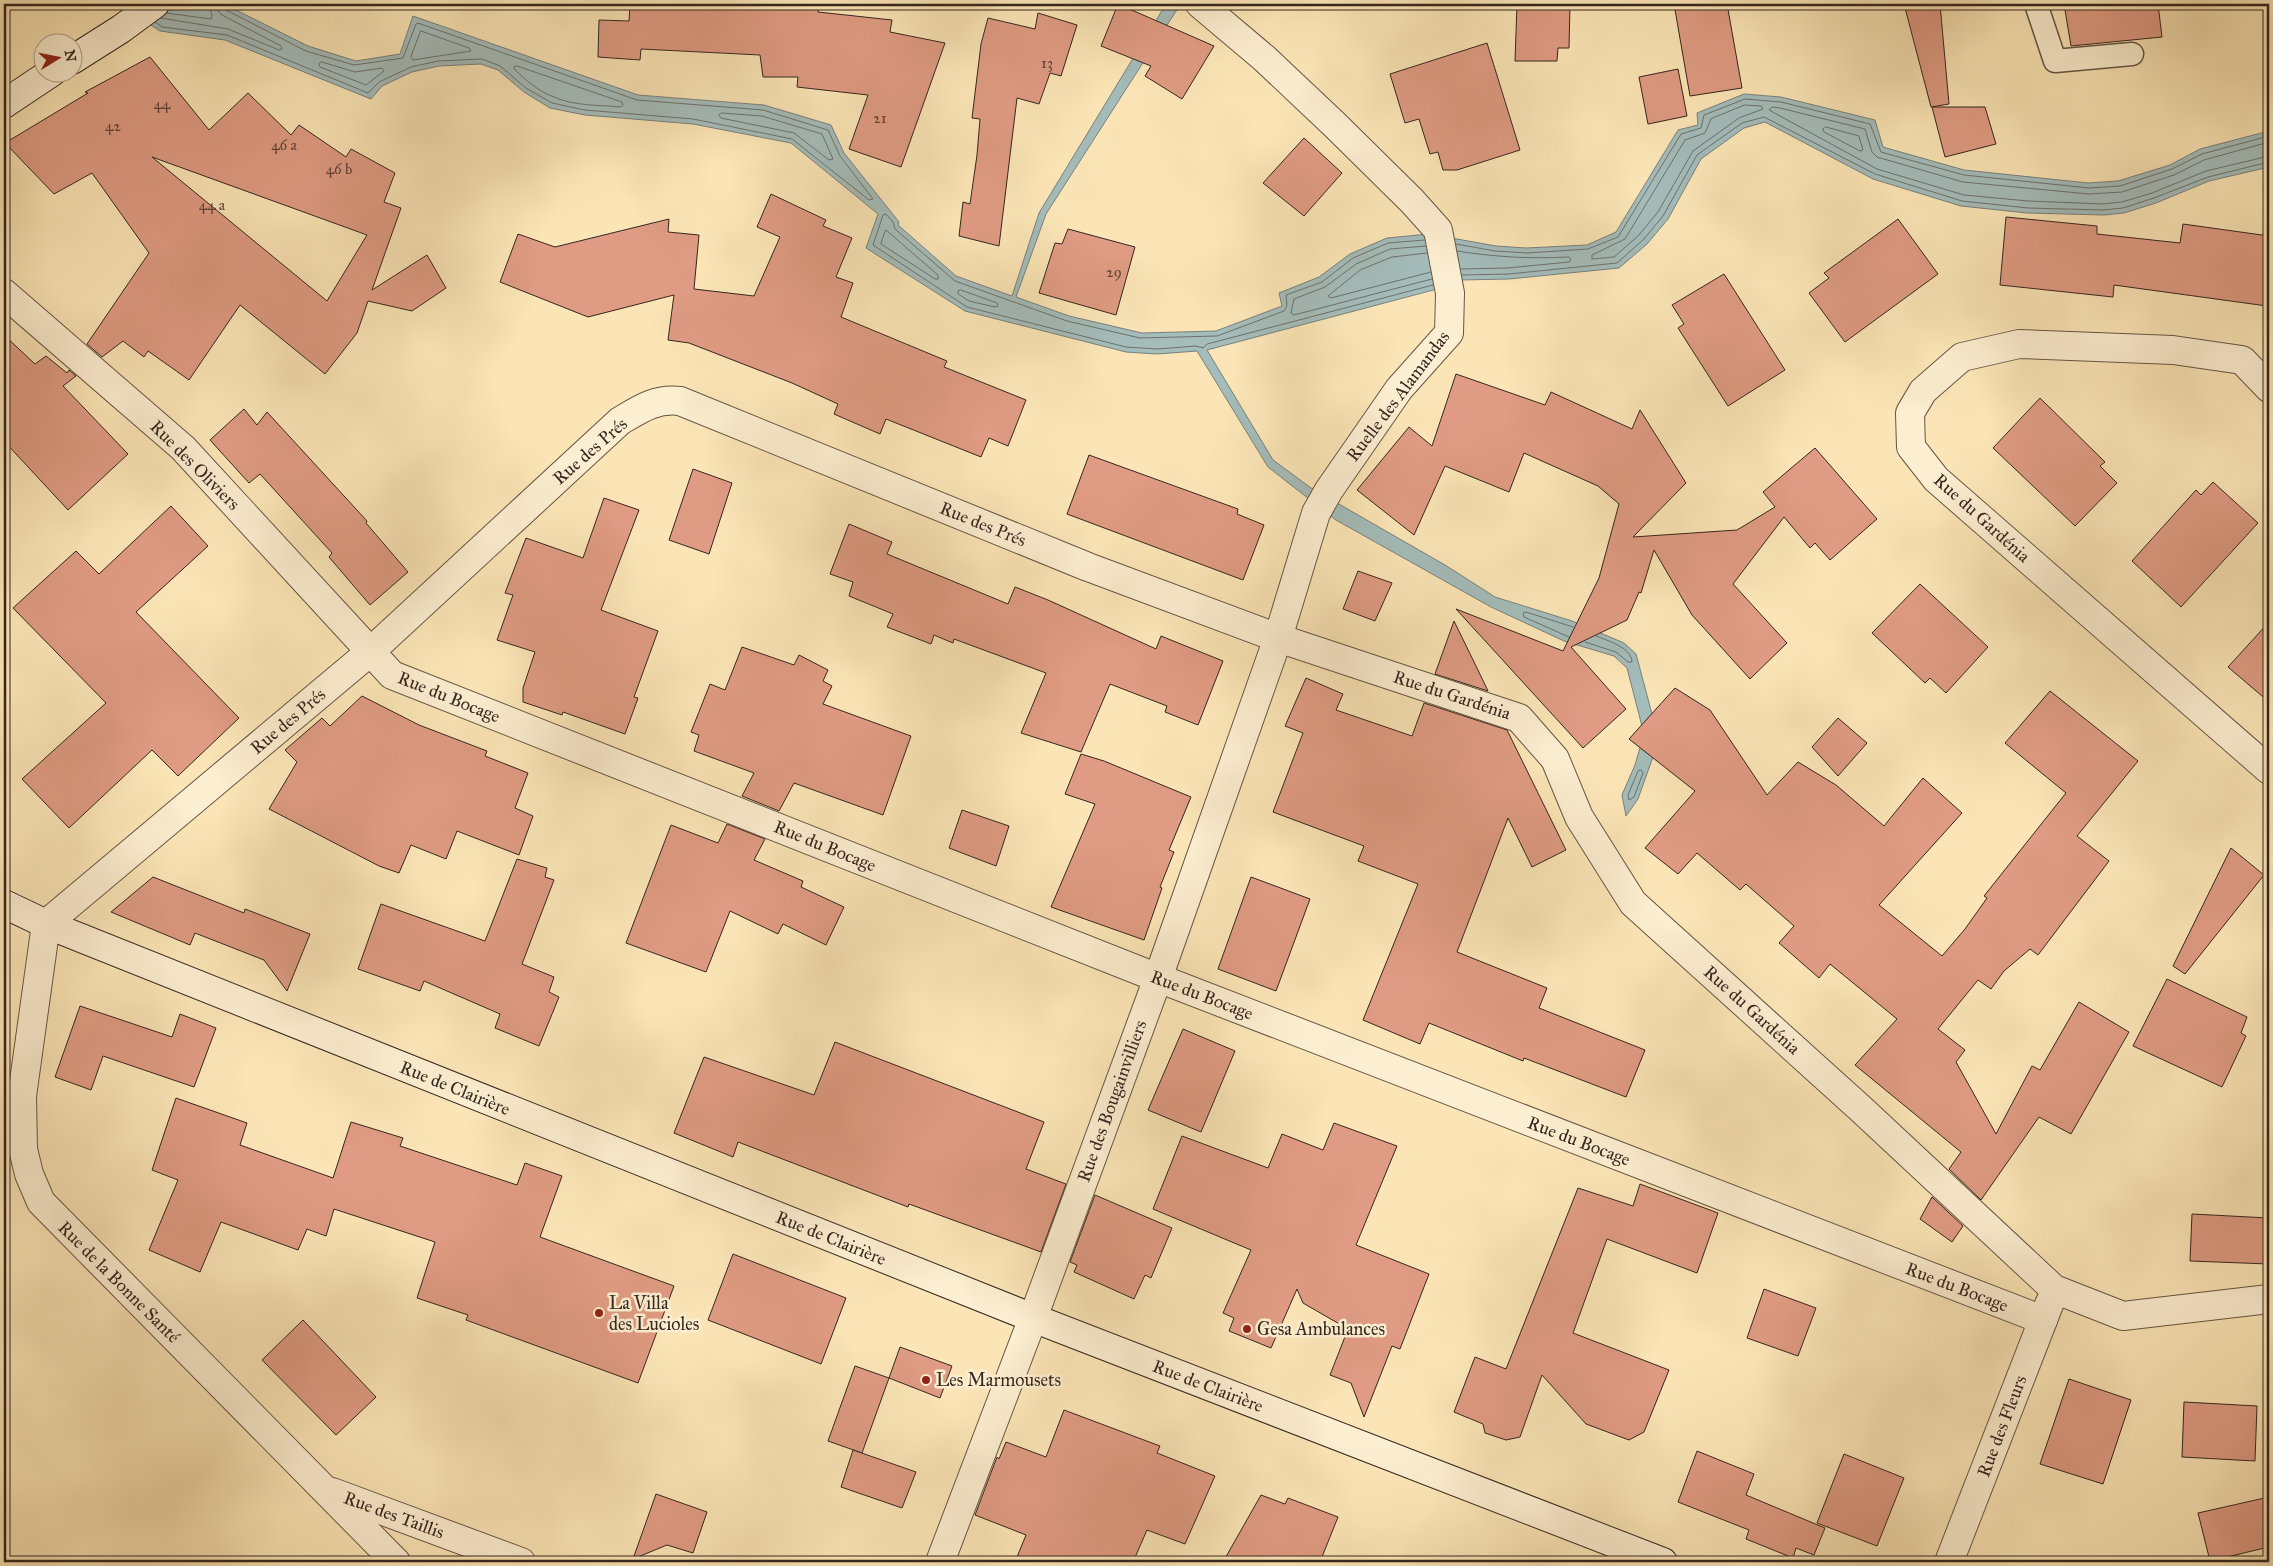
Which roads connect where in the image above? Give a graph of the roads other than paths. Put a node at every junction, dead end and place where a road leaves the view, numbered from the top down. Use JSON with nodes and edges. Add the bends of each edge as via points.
{"nodes":[{"id":1,"x":155,"y":4,"type":"edge"},
{"id":2,"x":1200,"y":4,"type":"edge"},
{"id":3,"x":2036,"y":4,"type":"edge"},
{"id":4,"x":82,"y":54,"type":"edge"},
{"id":5,"x":2132,"y":54,"type":"dead end"},
{"id":6,"x":37,"y":82,"type":"edge"},
{"id":7,"x":4,"y":104,"type":"edge"},
{"id":8,"x":4,"y":294,"type":"edge"},
{"id":9,"x":2269,"y":388,"type":"edge"},
{"id":10,"x":1278,"y":638,"type":"junction"},
{"id":11,"x":370,"y":652,"type":"junction"},
{"id":12,"x":2269,"y":770,"type":"edge"},
{"id":13,"x":4,"y":904,"type":"edge"},
{"id":14,"x":46,"y":924,"type":"junction"},
{"id":15,"x":1158,"y":978,"type":"junction"},
{"id":16,"x":2054,"y":1289,"type":"junction"},
{"id":17,"x":2269,"y":1299,"type":"edge"},
{"id":18,"x":1033,"y":1318,"type":"junction"},
{"id":19,"x":2043,"y":1320,"type":"junction"},
{"id":20,"x":324,"y":1489,"type":"junction"},
{"id":21,"x":396,"y":1562,"type":"edge"},
{"id":22,"x":521,"y":1562,"type":"edge"},
{"id":23,"x":940,"y":1562,"type":"edge"},
{"id":24,"x":1663,"y":1562,"type":"edge"},
{"id":25,"x":1949,"y":1562,"type":"edge"}],
"edges":[{"from":1,"to":4,"type":"street"},
{"from":2,"to":10,"type":"street","name":"Ruelle des Alamandas","via":[[1264,58],[1438,230],[1450,293],[1450,333],[1399,389],[1316,513]]},
{"from":3,"to":5,"type":"lane","via":[[2055,61]]},
{"from":6,"to":7,"type":"street"},
{"from":8,"to":11,"type":"street","name":"Rue des Oliviers","via":[[183,448]]},
{"from":9,"to":12,"type":"street","name":"Rue du Gardénia","via":[[2242,360],[2173,350],[2019,344],[1962,357],[1923,391],[1910,413],[1911,447],[1936,479]]},
{"from":10,"to":11,"type":"street","name":"Rue des Prés","via":[[1088,567],[680,401],[666,399],[649,404],[620,421]]},
{"from":10,"to":15,"type":"street","name":"Rue des Bougainvilliers"},
{"from":10,"to":16,"type":"street","name":"Rue du Gardénia","via":[[1519,718],[1555,759],[1579,817],[1633,903]]},
{"from":11,"to":14,"type":"street","name":"Rue des Prés"},
{"from":11,"to":15,"type":"street","name":"Rue du Bocage","via":[[392,675]]},
{"from":13,"to":14,"type":"street","name":"Rue de Clairière"},
{"from":14,"to":18,"type":"street","name":"Rue de Clairière"},
{"from":14,"to":20,"type":"street","name":"Rue de la Bonne Santé","via":[[22,1096],[23,1149],[41,1202]]},
{"from":15,"to":18,"type":"street","name":"Rue des Bougainvilliers"},
{"from":15,"to":19,"type":"street","name":"Rue du Bocage"},
{"from":16,"to":17,"type":"street","name":"Rue du Gardénia","via":[[2123,1316]]},
{"from":16,"to":19,"type":"street","name":"Rue des Fleurs"},
{"from":18,"to":23,"type":"street","name":"Rue des Bougainvilliers"},
{"from":18,"to":24,"type":"street","name":"Rue de Clairière"},
{"from":19,"to":25,"type":"street","name":"Rue des Fleurs"},
{"from":20,"to":21,"type":"street","name":"Rue de la Bonne Santé"},
{"from":20,"to":22,"type":"street","name":"Rue des Taillis"}]}
